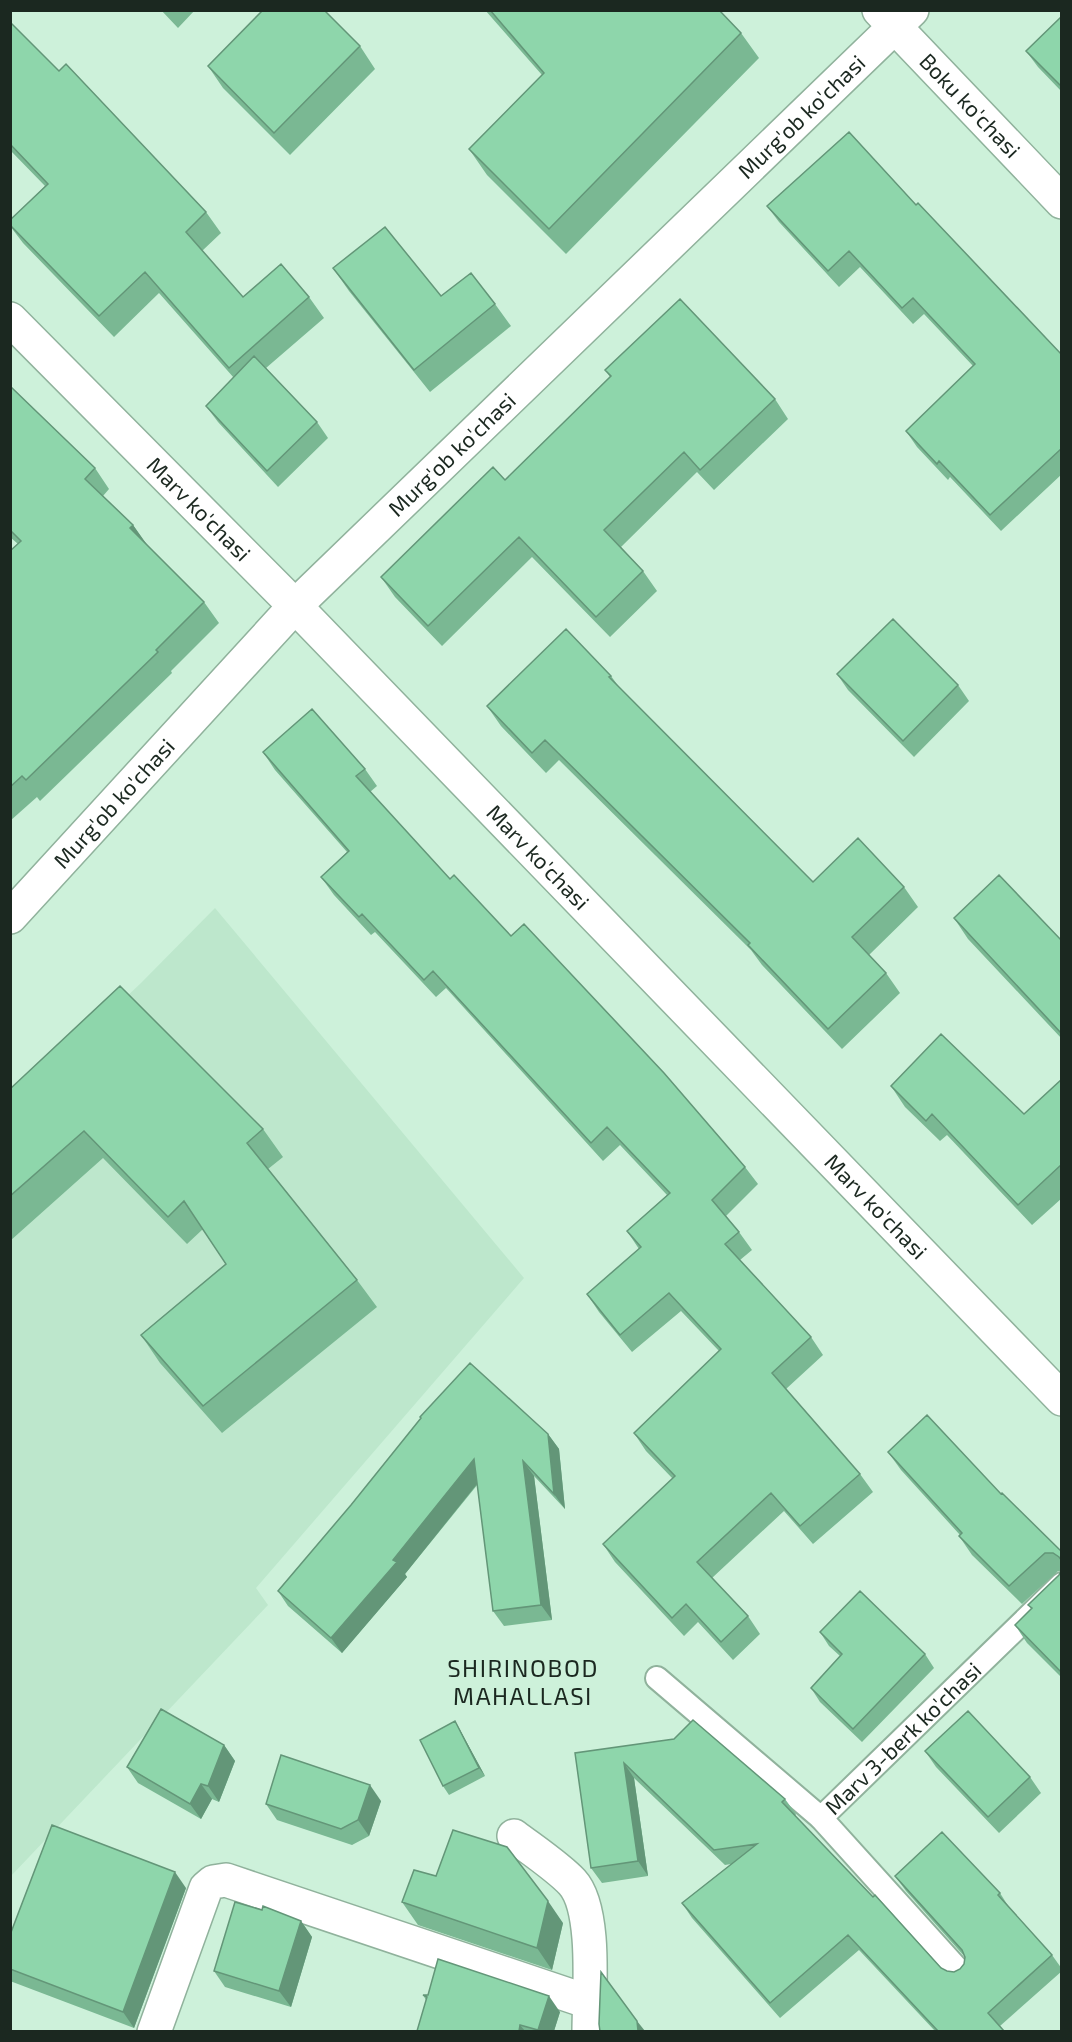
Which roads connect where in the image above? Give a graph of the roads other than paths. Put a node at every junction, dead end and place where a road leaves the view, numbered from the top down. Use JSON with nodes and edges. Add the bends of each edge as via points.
{"nodes":[{"id":1,"x":896,"y":16,"type":"edge"},
{"id":2,"x":1062,"y":202,"type":"edge"},
{"id":3,"x":10,"y":319,"type":"edge"},
{"id":4,"x":295,"y":606,"type":"junction"},
{"id":5,"x":10,"y":917,"type":"edge"},
{"id":6,"x":1062,"y":1399,"type":"edge"},
{"id":7,"x":1062,"y":1584,"type":"edge"},
{"id":8,"x":657,"y":1678,"type":"dead end"},
{"id":9,"x":821,"y":1818,"type":"junction"},
{"id":10,"x":514,"y":1836,"type":"dead end"},
{"id":11,"x":962,"y":1974,"type":"edge"},
{"id":12,"x":589,"y":2017,"type":"edge"},
{"id":13,"x":154,"y":2031,"type":"edge"}],
"edges":[{"from":1,"to":2,"type":"street","name":"Boku ko'chasi"},
{"from":1,"to":4,"type":"street","name":"Murg'ob ko'chasi"},
{"from":3,"to":4,"type":"street","name":"Marv ko'chasi"},
{"from":4,"to":5,"type":"street","name":"Murg'ob ko'chasi"},
{"from":4,"to":6,"type":"street","name":"Marv ko'chasi"},
{"from":7,"to":9,"type":"lane","name":"Marv 3-berk ko'chasi"},
{"from":8,"to":9,"type":"lane","name":"Marv 3-berk ko'chasi"},
{"from":9,"to":11,"type":"lane"},
{"from":10,"to":12,"type":"street","via":[[572,1882],[581,1895],[588,1920]]},
{"from":12,"to":13,"type":"street","via":[[226,1880],[206,1888]]}]}
